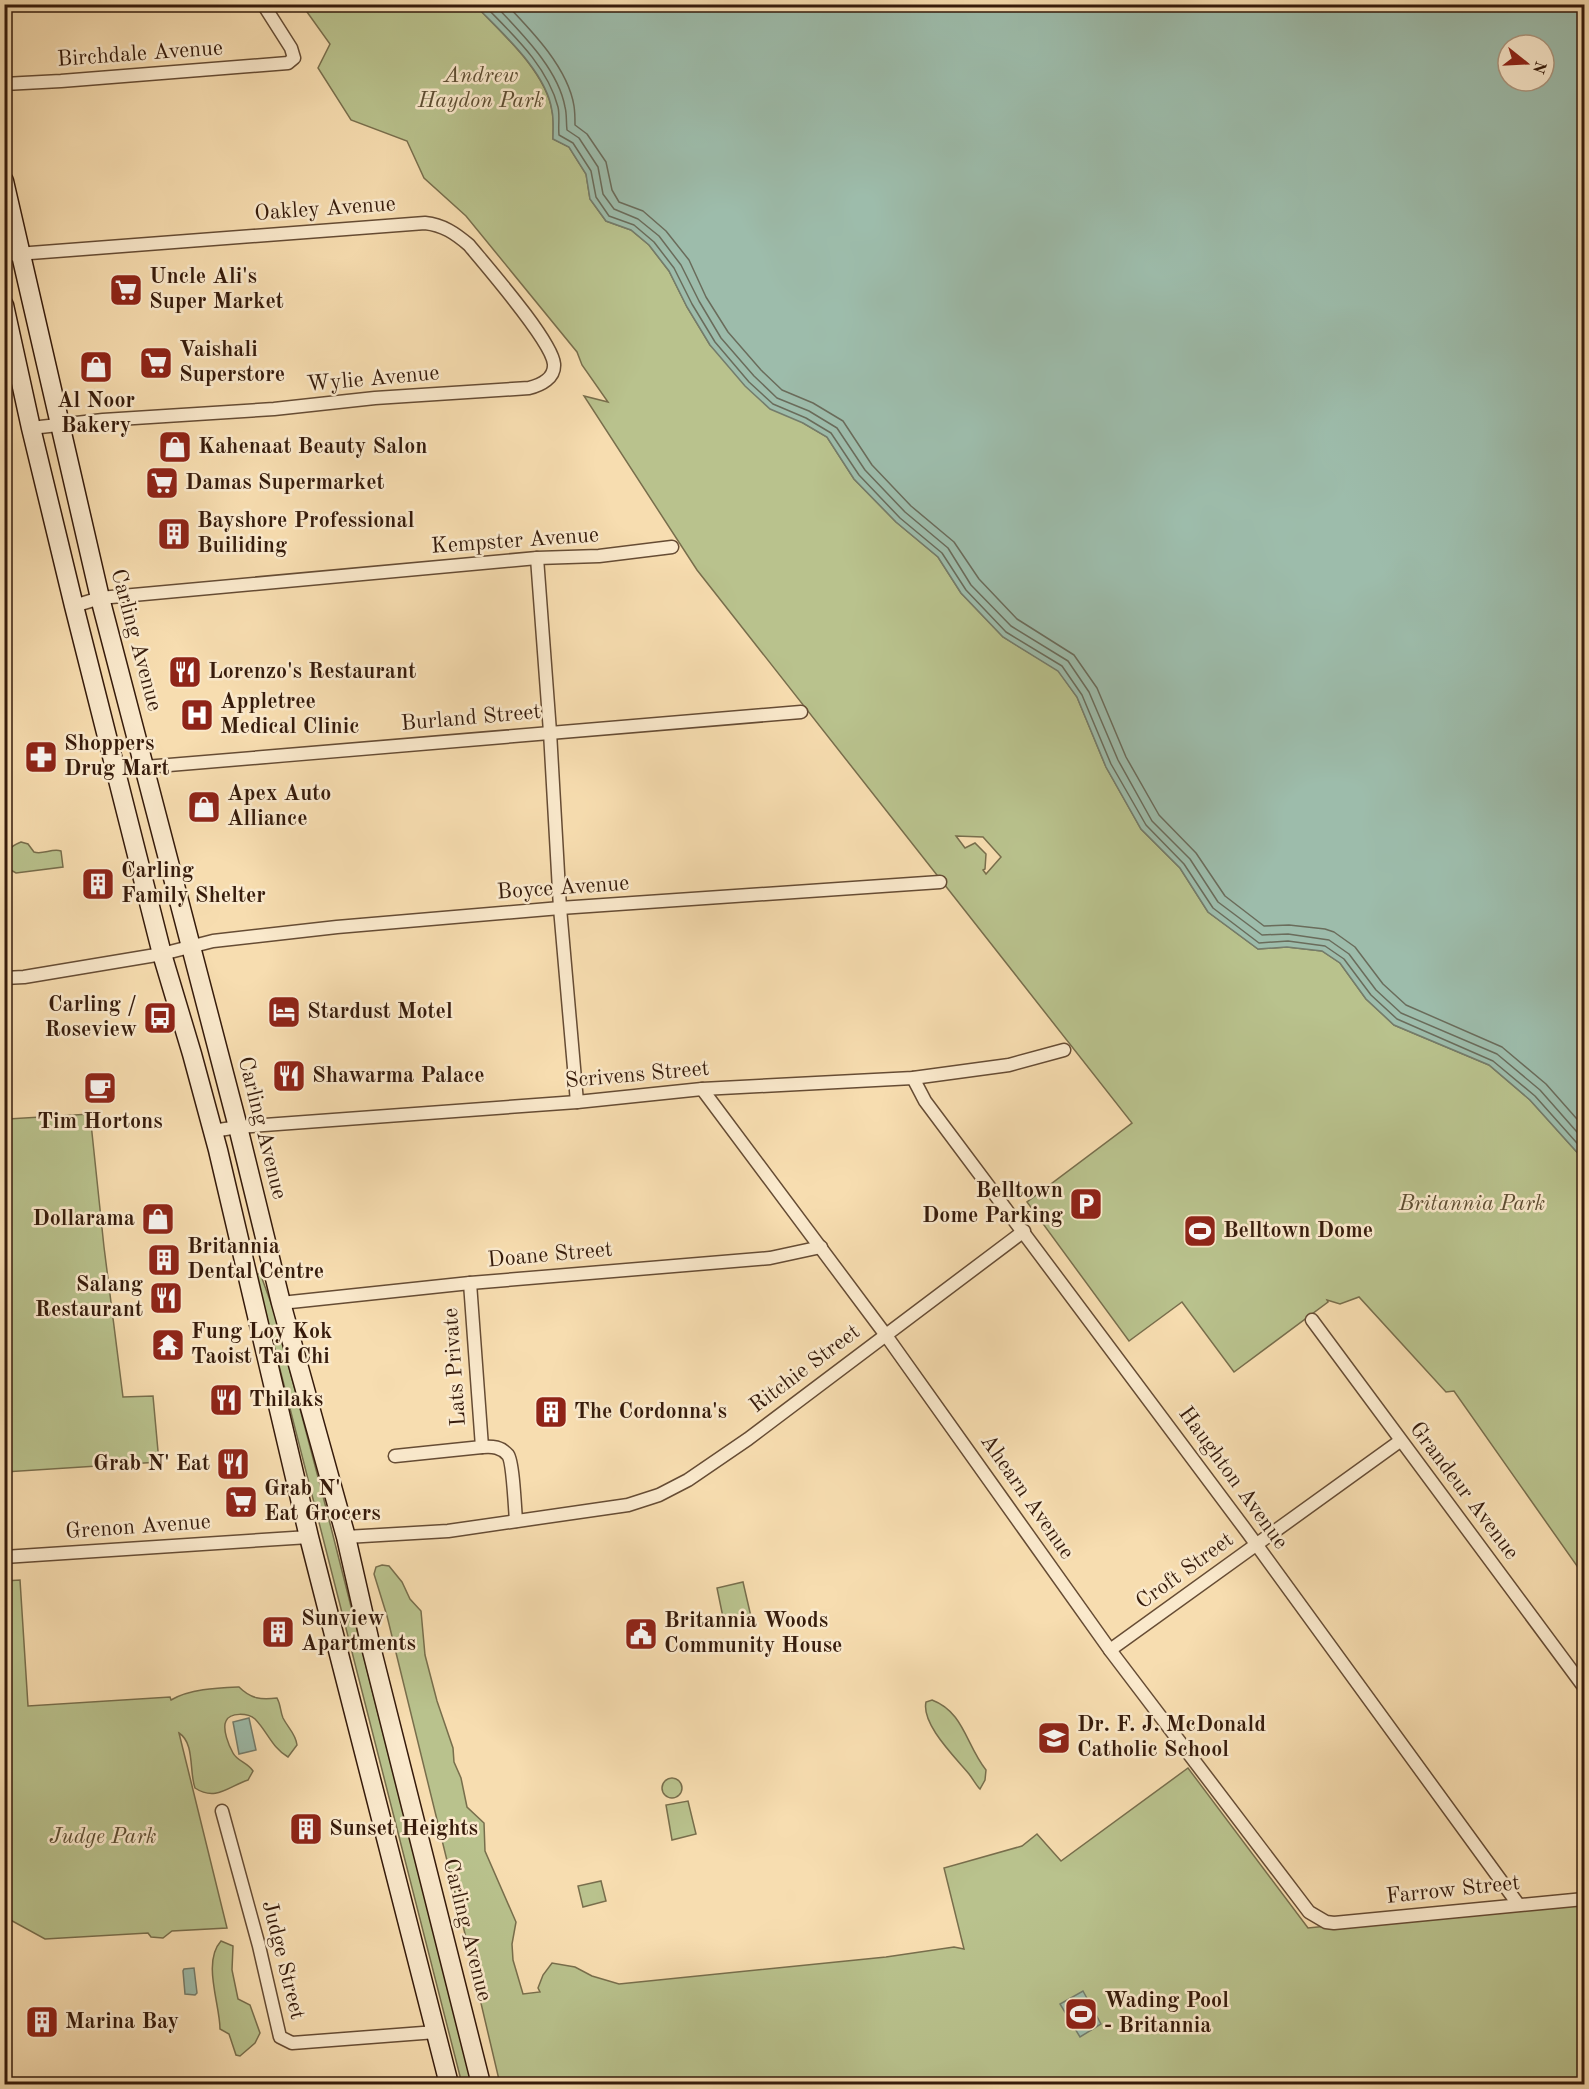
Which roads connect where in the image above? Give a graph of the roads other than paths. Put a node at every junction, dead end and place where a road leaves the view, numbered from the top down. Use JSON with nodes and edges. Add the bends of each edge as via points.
{"nodes":[{"id":1,"x":263,"y":4,"type":"edge"},
{"id":2,"x":4,"y":84,"type":"edge"},
{"id":3,"x":4,"y":181,"type":"edge"},
{"id":4,"x":13,"y":254,"type":"edge"},
{"id":5,"x":4,"y":305,"type":"edge"},
{"id":6,"x":540,"y":385,"type":"joint"},
{"id":7,"x":61,"y":425,"type":"junction"},
{"id":8,"x":31,"y":428,"type":"junction"},
{"id":9,"x":672,"y":547,"type":"dead end"},
{"id":10,"x":537,"y":558,"type":"junction"},
{"id":11,"x":100,"y":598,"type":"junction"},
{"id":12,"x":74,"y":606,"type":"junction"},
{"id":13,"x":801,"y":712,"type":"dead end"},
{"id":14,"x":550,"y":732,"type":"junction"},
{"id":15,"x":145,"y":767,"type":"junction"},
{"id":16,"x":940,"y":882,"type":"dead end"},
{"id":17,"x":560,"y":908,"type":"junction"},
{"id":18,"x":191,"y":947,"type":"junction"},
{"id":19,"x":162,"y":954,"type":"junction"},
{"id":20,"x":4,"y":978,"type":"edge"},
{"id":21,"x":1064,"y":1050,"type":"dead end"},
{"id":22,"x":913,"y":1078,"type":"junction"},
{"id":23,"x":702,"y":1089,"type":"junction"},
{"id":24,"x":577,"y":1102,"type":"junction"},
{"id":25,"x":238,"y":1127,"type":"junction"},
{"id":26,"x":213,"y":1131,"type":"junction"},
{"id":27,"x":1024,"y":1231,"type":"junction"},
{"id":28,"x":821,"y":1247,"type":"junction"},
{"id":29,"x":470,"y":1283,"type":"junction"},
{"id":30,"x":281,"y":1302,"type":"junction"},
{"id":31,"x":1312,"y":1320,"type":"dead end"},
{"id":32,"x":885,"y":1334,"type":"junction"},
{"id":33,"x":1400,"y":1441,"type":"junction"},
{"id":34,"x":482,"y":1447,"type":"junction"},
{"id":35,"x":395,"y":1456,"type":"dead end"},
{"id":36,"x":516,"y":1521,"type":"junction"},
{"id":37,"x":309,"y":1537,"type":"junction"},
{"id":38,"x":346,"y":1537,"type":"junction"},
{"id":39,"x":1256,"y":1545,"type":"junction"},
{"id":40,"x":4,"y":1557,"type":"edge"},
{"id":41,"x":1110,"y":1650,"type":"junction"},
{"id":42,"x":1584,"y":1687,"type":"edge"},
{"id":43,"x":222,"y":1811,"type":"dead end"},
{"id":44,"x":1584,"y":1899,"type":"edge"},
{"id":45,"x":1518,"y":1904,"type":"junction"},
{"id":46,"x":1326,"y":1922,"type":"joint"},
{"id":47,"x":436,"y":2032,"type":"junction"},
{"id":48,"x":449,"y":2085,"type":"edge"},
{"id":49,"x":481,"y":2085,"type":"edge"}],
"edges":[{"from":1,"to":2,"type":"street","name":"Birchdale Avenue","via":[[291,48],[294,58],[288,63]]},
{"from":3,"to":4,"type":"main road","name":"Carling Avenue"},
{"from":4,"to":6,"type":"street","name":"Oakley Avenue","via":[[439,225],[469,245],[540,335],[554,365],[552,374]]},
{"from":4,"to":7,"type":"main road","name":"Carling Avenue"},
{"from":5,"to":8,"type":"main road"},
{"from":6,"to":7,"type":"street","name":"Wylie Avenue"},
{"from":7,"to":8,"type":"street","name":"Wylie Avenue"},
{"from":7,"to":11,"type":"main road","name":"Carling Avenue"},
{"from":8,"to":12,"type":"main road"},
{"from":9,"to":10,"type":"street","name":"Kempster Avenue","via":[[599,556]]},
{"from":10,"to":11,"type":"street","name":"Kempster Avenue"},
{"from":10,"to":14,"type":"street"},
{"from":11,"to":12,"type":"street","name":"Kempster Avenue"},
{"from":11,"to":15,"type":"main road","name":"Carling Avenue"},
{"from":12,"to":19,"type":"main road"},
{"from":13,"to":14,"type":"street","name":"Burland Street"},
{"from":14,"to":15,"type":"street","name":"Burland Street"},
{"from":14,"to":17,"type":"street"},
{"from":15,"to":18,"type":"main road","name":"Carling Avenue"},
{"from":16,"to":17,"type":"street","name":"Boyce Avenue"},
{"from":17,"to":18,"type":"street","name":"Boyce Avenue","via":[[337,927]]},
{"from":17,"to":24,"type":"street"},
{"from":18,"to":19,"type":"street","name":"Boyce Avenue"},
{"from":18,"to":25,"type":"main road","name":"Carling Avenue"},
{"from":19,"to":20,"type":"street","name":"Boyce Avenue"},
{"from":19,"to":26,"type":"main road"},
{"from":21,"to":22,"type":"street","name":"Scrivens Street","via":[[1009,1065]]},
{"from":22,"to":23,"type":"street","name":"Scrivens Street"},
{"from":22,"to":27,"type":"street","name":"Haughton Avenue","via":[[925,1101]]},
{"from":23,"to":24,"type":"street","name":"Scrivens Street"},
{"from":23,"to":28,"type":"street","name":"Ahearn Avenue"},
{"from":24,"to":25,"type":"street","name":"Scrivens Street"},
{"from":25,"to":26,"type":"street","name":"Scrivens Street"},
{"from":25,"to":30,"type":"main road","name":"Carling Avenue"},
{"from":26,"to":37,"type":"main road"},
{"from":27,"to":32,"type":"street","name":"Ritchie Street"},
{"from":27,"to":39,"type":"street","name":"Haughton Avenue"},
{"from":28,"to":29,"type":"street","name":"Doane Street","via":[[770,1257]]},
{"from":28,"to":32,"type":"street","name":"Ahearn Avenue"},
{"from":29,"to":30,"type":"street","name":"Doane Street"},
{"from":29,"to":34,"type":"street","name":"Lats Private"},
{"from":30,"to":38,"type":"main road","name":"Carling Avenue"},
{"from":31,"to":33,"type":"street","name":"Grandeur Avenue"},
{"from":32,"to":36,"type":"street","name":"Ritchie Street","via":[[748,1439],[659,1495],[628,1505]]},
{"from":32,"to":41,"type":"street","name":"Ahearn Avenue"},
{"from":33,"to":39,"type":"street","name":"Croft Street"},
{"from":33,"to":42,"type":"street","name":"Grandeur Avenue"},
{"from":34,"to":35,"type":"street"},
{"from":34,"to":36,"type":"street","via":[[502,1449],[510,1457]]},
{"from":36,"to":38,"type":"street","name":"Ritchie Street"},
{"from":37,"to":40,"type":"street","name":"Grenon Avenue"},
{"from":37,"to":47,"type":"main road"},
{"from":38,"to":49,"type":"main road","name":"Carling Avenue"},
{"from":39,"to":41,"type":"street","name":"Croft Street"},
{"from":39,"to":45,"type":"street","name":"Haughton Avenue"},
{"from":41,"to":46,"type":"street","name":"Ahearn Avenue","via":[[1309,1912]]},
{"from":43,"to":47,"type":"street","name":"Judge Street","via":[[280,2037],[292,2043]]},
{"from":44,"to":45,"type":"street","name":"Farrow Street"},
{"from":45,"to":46,"type":"street","name":"Farrow Street"},
{"from":47,"to":48,"type":"main road"}]}
